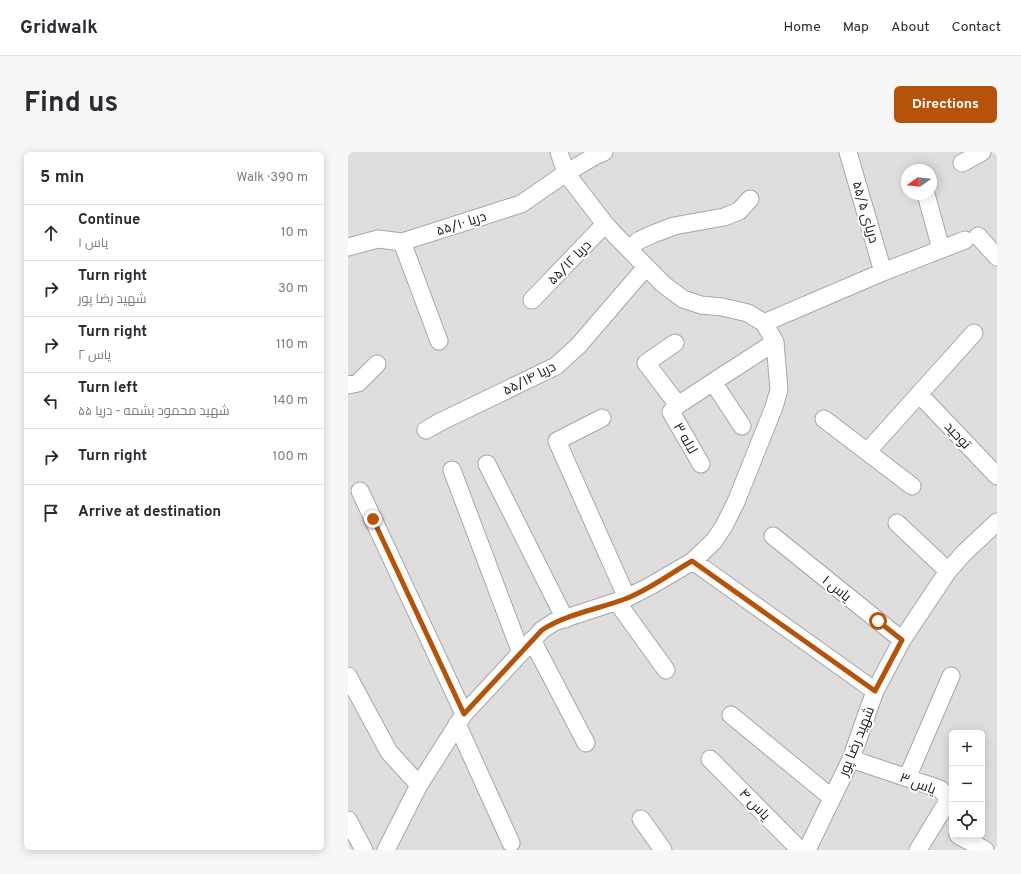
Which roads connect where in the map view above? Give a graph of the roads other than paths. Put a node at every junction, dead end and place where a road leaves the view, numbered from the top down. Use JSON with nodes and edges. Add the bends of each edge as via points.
{"nodes":[{"id":1,"x":559,"y":152,"type":"edge"},
{"id":2,"x":604,"y":152,"type":"edge"},
{"id":3,"x":848,"y":152,"type":"edge"},
{"id":4,"x":982,"y":152,"type":"edge"},
{"id":5,"x":962,"y":162,"type":"dead end"},
{"id":6,"x":566,"y":173,"type":"junction"},
{"id":7,"x":750,"y":199,"type":"dead end"},
{"id":8,"x":928,"y":200,"type":"edge"},
{"id":9,"x":605,"y":224,"type":"junction"},
{"id":10,"x":402,"y":242,"type":"junction"},
{"id":11,"x":348,"y":247,"type":"edge"},
{"id":12,"x":629,"y":249,"type":"junction"},
{"id":13,"x":941,"y":249,"type":"junction"},
{"id":14,"x":997,"y":257,"type":"edge"},
{"id":15,"x":646,"y":267,"type":"junction"},
{"id":16,"x":883,"y":272,"type":"junction"},
{"id":17,"x":532,"y":300,"type":"dead end"},
{"id":18,"x":764,"y":323,"type":"junction"},
{"id":19,"x":974,"y":333,"type":"dead end"},
{"id":20,"x":439,"y":341,"type":"dead end"},
{"id":21,"x":774,"y":342,"type":"junction"},
{"id":22,"x":675,"y":343,"type":"dead end"},
{"id":23,"x":377,"y":364,"type":"dead end"},
{"id":24,"x":713,"y":382,"type":"junction"},
{"id":25,"x":348,"y":385,"type":"edge"},
{"id":26,"x":919,"y":394,"type":"junction"},
{"id":27,"x":674,"y":409,"type":"junction"},
{"id":28,"x":602,"y":418,"type":"dead end"},
{"id":29,"x":824,"y":419,"type":"dead end"},
{"id":30,"x":742,"y":426,"type":"dead end"},
{"id":31,"x":426,"y":430,"type":"dead end"},
{"id":32,"x":867,"y":452,"type":"junction"},
{"id":33,"x":487,"y":464,"type":"dead end"},
{"id":34,"x":700,"y":464,"type":"dead end"},
{"id":35,"x":452,"y":470,"type":"dead end"},
{"id":36,"x":997,"y":476,"type":"edge"},
{"id":37,"x":912,"y":486,"type":"dead end"},
{"id":38,"x":360,"y":491,"type":"dead end"},
{"id":39,"x":897,"y":523,"type":"dead end"},
{"id":40,"x":995,"y":531,"type":"edge"},
{"id":41,"x":773,"y":536,"type":"dead end"},
{"id":42,"x":692,"y":561,"type":"junction"},
{"id":43,"x":948,"y":571,"type":"junction"},
{"id":44,"x":622,"y":600,"type":"junction"},
{"id":45,"x":565,"y":619,"type":"junction"},
{"id":46,"x":532,"y":640,"type":"junction"},
{"id":47,"x":902,"y":640,"type":"junction"},
{"id":48,"x":521,"y":653,"type":"junction"},
{"id":49,"x":666,"y":670,"type":"dead end"},
{"id":50,"x":348,"y":676,"type":"edge"},
{"id":51,"x":951,"y":676,"type":"dead end"},
{"id":52,"x":875,"y":691,"type":"junction"},
{"id":53,"x":731,"y":715,"type":"dead end"},
{"id":54,"x":460,"y":719,"type":"junction"},
{"id":55,"x":586,"y":743,"type":"dead end"},
{"id":56,"x":710,"y":759,"type":"dead end"},
{"id":57,"x":851,"y":759,"type":"junction"},
{"id":58,"x":907,"y":778,"type":"junction"},
{"id":59,"x":419,"y":785,"type":"junction"},
{"id":60,"x":832,"y":798,"type":"junction"},
{"id":61,"x":641,"y":819,"type":"dead end"},
{"id":62,"x":348,"y":820,"type":"edge"},
{"id":63,"x":935,"y":822,"type":"junction"},
{"id":64,"x":949,"y":829,"type":"edge"},
{"id":65,"x":963,"y":838,"type":"edge"},
{"id":66,"x":511,"y":843,"type":"dead end"},
{"id":67,"x":364,"y":850,"type":"edge"},
{"id":68,"x":386,"y":850,"type":"edge"},
{"id":69,"x":663,"y":850,"type":"edge"},
{"id":70,"x":800,"y":850,"type":"edge"},
{"id":71,"x":806,"y":850,"type":"edge"},
{"id":72,"x":918,"y":850,"type":"edge"},
{"id":73,"x":985,"y":850,"type":"edge"}],
"edges":[{"from":1,"to":6,"type":"street"},
{"from":2,"to":6,"type":"street"},
{"from":3,"to":16,"type":"street","name":"دریای ۵۵/۵"},
{"from":4,"to":5,"type":"street"},
{"from":6,"to":9,"type":"street"},
{"from":6,"to":10,"type":"street","name":"دریا ۵۵/۱۰","via":[[521,204]]},
{"from":7,"to":12,"type":"street","via":[[739,211],[724,218],[674,226],[638,241]]},
{"from":8,"to":13,"type":"street"},
{"from":9,"to":12,"type":"street"},
{"from":9,"to":17,"type":"street","name":"دریا ۵۵/۱۲"},
{"from":10,"to":11,"type":"street","name":"دریا ۵۵/۱۰","via":[[378,239]]},
{"from":10,"to":20,"type":"street"},
{"from":12,"to":15,"type":"street"},
{"from":13,"to":14,"type":"street","via":[[971,238]]},
{"from":13,"to":16,"type":"street"},
{"from":15,"to":18,"type":"street","via":[[683,299],[748,314]]},
{"from":15,"to":31,"type":"street","name":"دریا ۵۵/۱۴","via":[[579,345],[556,366]]},
{"from":16,"to":18,"type":"street"},
{"from":18,"to":21,"type":"street"},
{"from":19,"to":26,"type":"street"},
{"from":21,"to":24,"type":"street"},
{"from":21,"to":42,"type":"street","via":[[779,390],[774,407],[724,526],[714,541]]},
{"from":22,"to":27,"type":"street","name":"لاله ۳","via":[[646,363]]},
{"from":23,"to":25,"type":"street","via":[[358,383]]},
{"from":24,"to":27,"type":"street"},
{"from":24,"to":30,"type":"street"},
{"from":26,"to":32,"type":"street"},
{"from":26,"to":36,"type":"street","name":"توحید"},
{"from":27,"to":34,"type":"street","name":"لاله ۳"},
{"from":28,"to":44,"type":"street","via":[[557,441]]},
{"from":29,"to":32,"type":"street"},
{"from":32,"to":37,"type":"street"},
{"from":33,"to":45,"type":"street"},
{"from":35,"to":48,"type":"street"},
{"from":38,"to":54,"type":"street"},
{"from":39,"to":43,"type":"street"},
{"from":40,"to":43,"type":"street","name":"شهید رضا پور","via":[[964,553]]},
{"from":41,"to":47,"type":"street","name":"یاس ۱"},
{"from":42,"to":44,"type":"street"},
{"from":42,"to":52,"type":"street"},
{"from":43,"to":47,"type":"street","name":"شهید رضا پور"},
{"from":44,"to":45,"type":"street"},
{"from":44,"to":49,"type":"street"},
{"from":45,"to":46,"type":"street","via":[[554,622]]},
{"from":46,"to":48,"type":"street"},
{"from":46,"to":55,"type":"street"},
{"from":47,"to":52,"type":"street","name":"شهید رضا پور"},
{"from":48,"to":54,"type":"street"},
{"from":50,"to":59,"type":"street","via":[[389,752]]},
{"from":51,"to":58,"type":"street"},
{"from":52,"to":57,"type":"street","name":"شهید رضا پور"},
{"from":53,"to":60,"type":"street"},
{"from":54,"to":59,"type":"street"},
{"from":54,"to":66,"type":"street"},
{"from":56,"to":70,"type":"street","name":"یاس ۴"},
{"from":57,"to":58,"type":"street","name":"یاس ۳"},
{"from":57,"to":60,"type":"street","name":"شهید رضا پور"},
{"from":58,"to":63,"type":"street","name":"یاس ۳","via":[[940,790],[949,799]]},
{"from":59,"to":68,"type":"street"},
{"from":60,"to":71,"type":"street","name":"شهید رضا پور"},
{"from":61,"to":69,"type":"street"},
{"from":62,"to":67,"type":"street"},
{"from":63,"to":64,"type":"street"},
{"from":63,"to":72,"type":"street","name":"یاس ۳"},
{"from":65,"to":73,"type":"street"}]}
